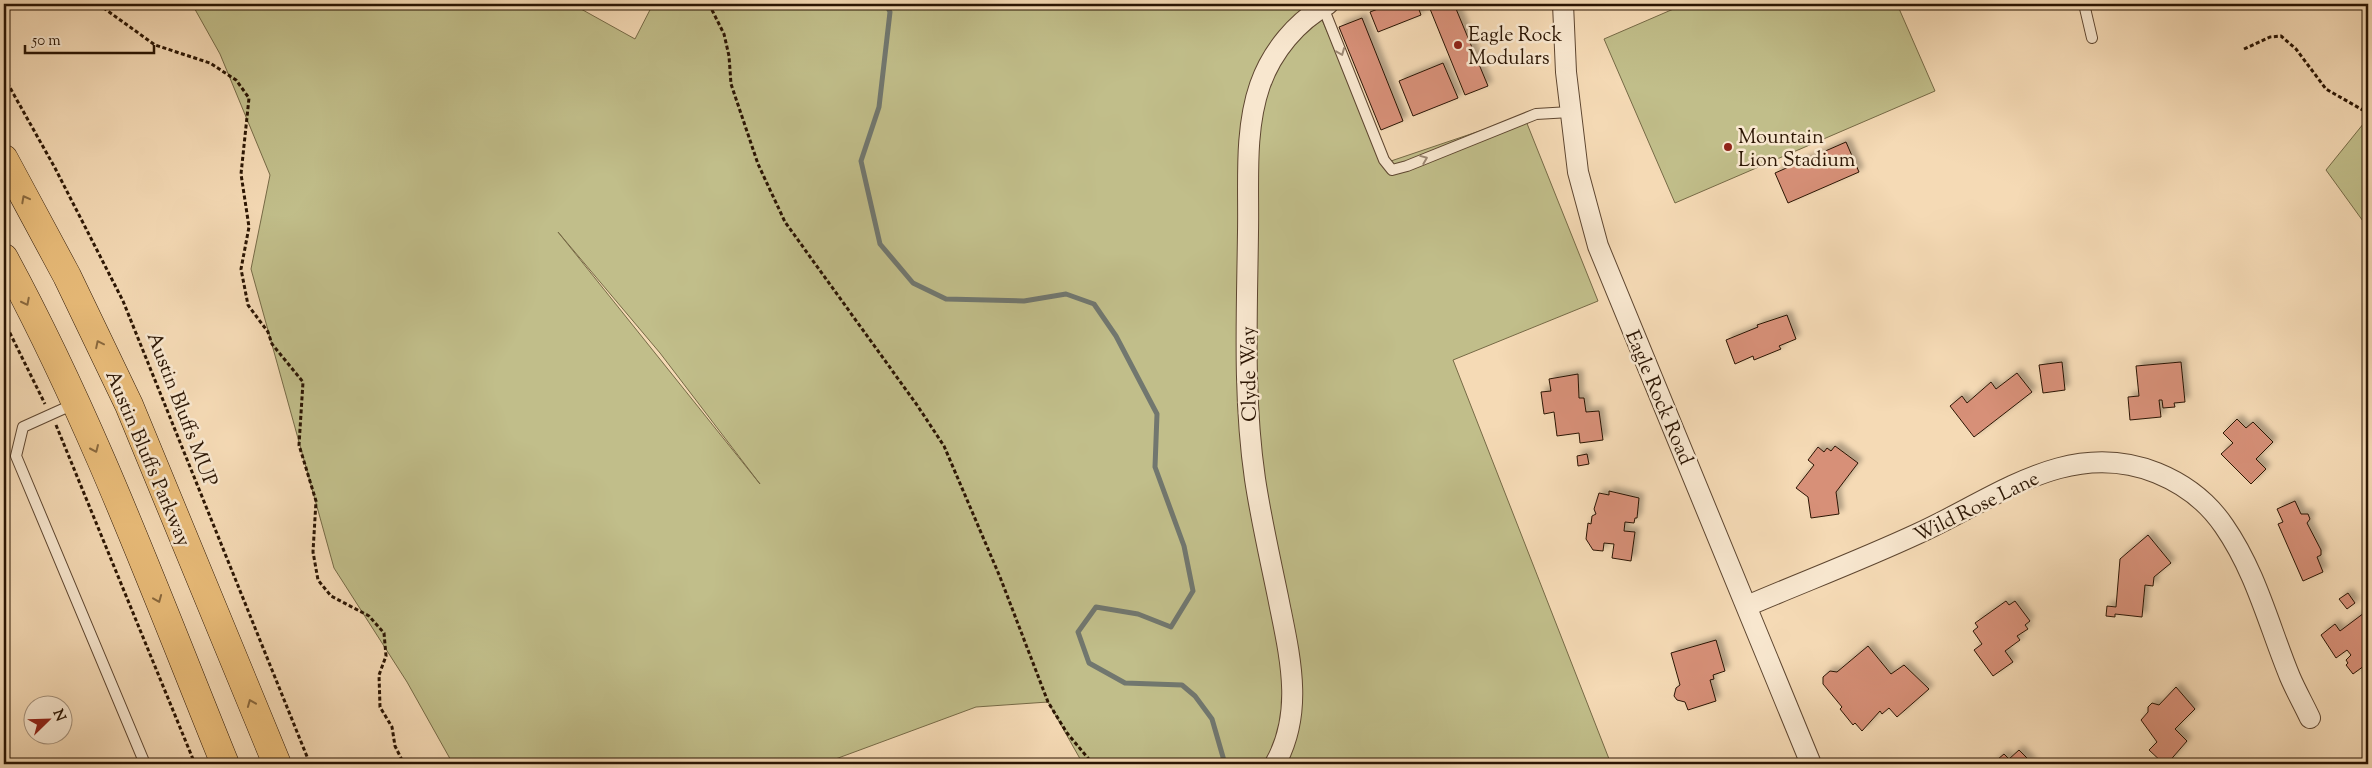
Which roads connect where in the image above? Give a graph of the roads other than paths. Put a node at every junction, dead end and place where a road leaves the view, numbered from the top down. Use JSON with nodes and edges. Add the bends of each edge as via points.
{"nodes":[{"id":1,"x":2084,"y":4,"type":"edge"},
{"id":2,"x":1325,"y":5,"type":"edge"},
{"id":3,"x":1566,"y":8,"type":"edge"},
{"id":4,"x":2092,"y":38,"type":"dead end"},
{"id":5,"x":1570,"y":112,"type":"junction"},
{"id":6,"x":4,"y":159,"type":"edge"},
{"id":7,"x":4,"y":258,"type":"edge"},
{"id":8,"x":75,"y":403,"type":"junction"},
{"id":9,"x":1746,"y":606,"type":"junction"},
{"id":10,"x":2310,"y":718,"type":"dead end"},
{"id":11,"x":265,"y":735,"type":"junction"},
{"id":12,"x":145,"y":764,"type":"edge"},
{"id":13,"x":225,"y":764,"type":"edge"},
{"id":14,"x":272,"y":764,"type":"edge"},
{"id":15,"x":277,"y":764,"type":"edge"},
{"id":16,"x":1275,"y":764,"type":"edge"},
{"id":17,"x":1811,"y":764,"type":"edge"}],
"edges":[{"from":1,"to":4,"type":"lane"},
{"from":2,"to":5,"type":"lane","one_way":true,"via":[[1384,160],[1392,170],[1536,114]]},
{"from":2,"to":16,"type":"street","name":"Clyde Way","via":[[1294,29],[1266,71],[1255,102],[1249,148],[1247,369],[1250,434],[1262,518],[1290,654],[1294,698],[1287,737]]},
{"from":3,"to":5,"type":"street","name":"Eagle Rock Road"},
{"from":5,"to":9,"type":"street","name":"Eagle Rock Road","via":[[1578,172],[1598,246]]},
{"from":11,"to":6,"type":"main road","name":"Austin Bluffs Parkway","one_way":true,"via":[[129,405],[67,276]]},
{"from":7,"to":8,"type":"main road","one_way":true},
{"from":8,"to":12,"type":"lane","via":[[23,427],[16,456]]},
{"from":8,"to":13,"type":"main road","one_way":true},
{"from":9,"to":10,"type":"street","name":"Wild Rose Lane","via":[[1891,547],[2026,478],[2080,463],[2114,462],[2142,467],[2188,488],[2224,525],[2246,562]]},
{"from":9,"to":17,"type":"street","name":"Eagle Rock Road"},
{"from":11,"to":14,"type":"main road"},
{"from":11,"to":15,"type":"main road","name":"Austin Bluffs Parkway"}]}
